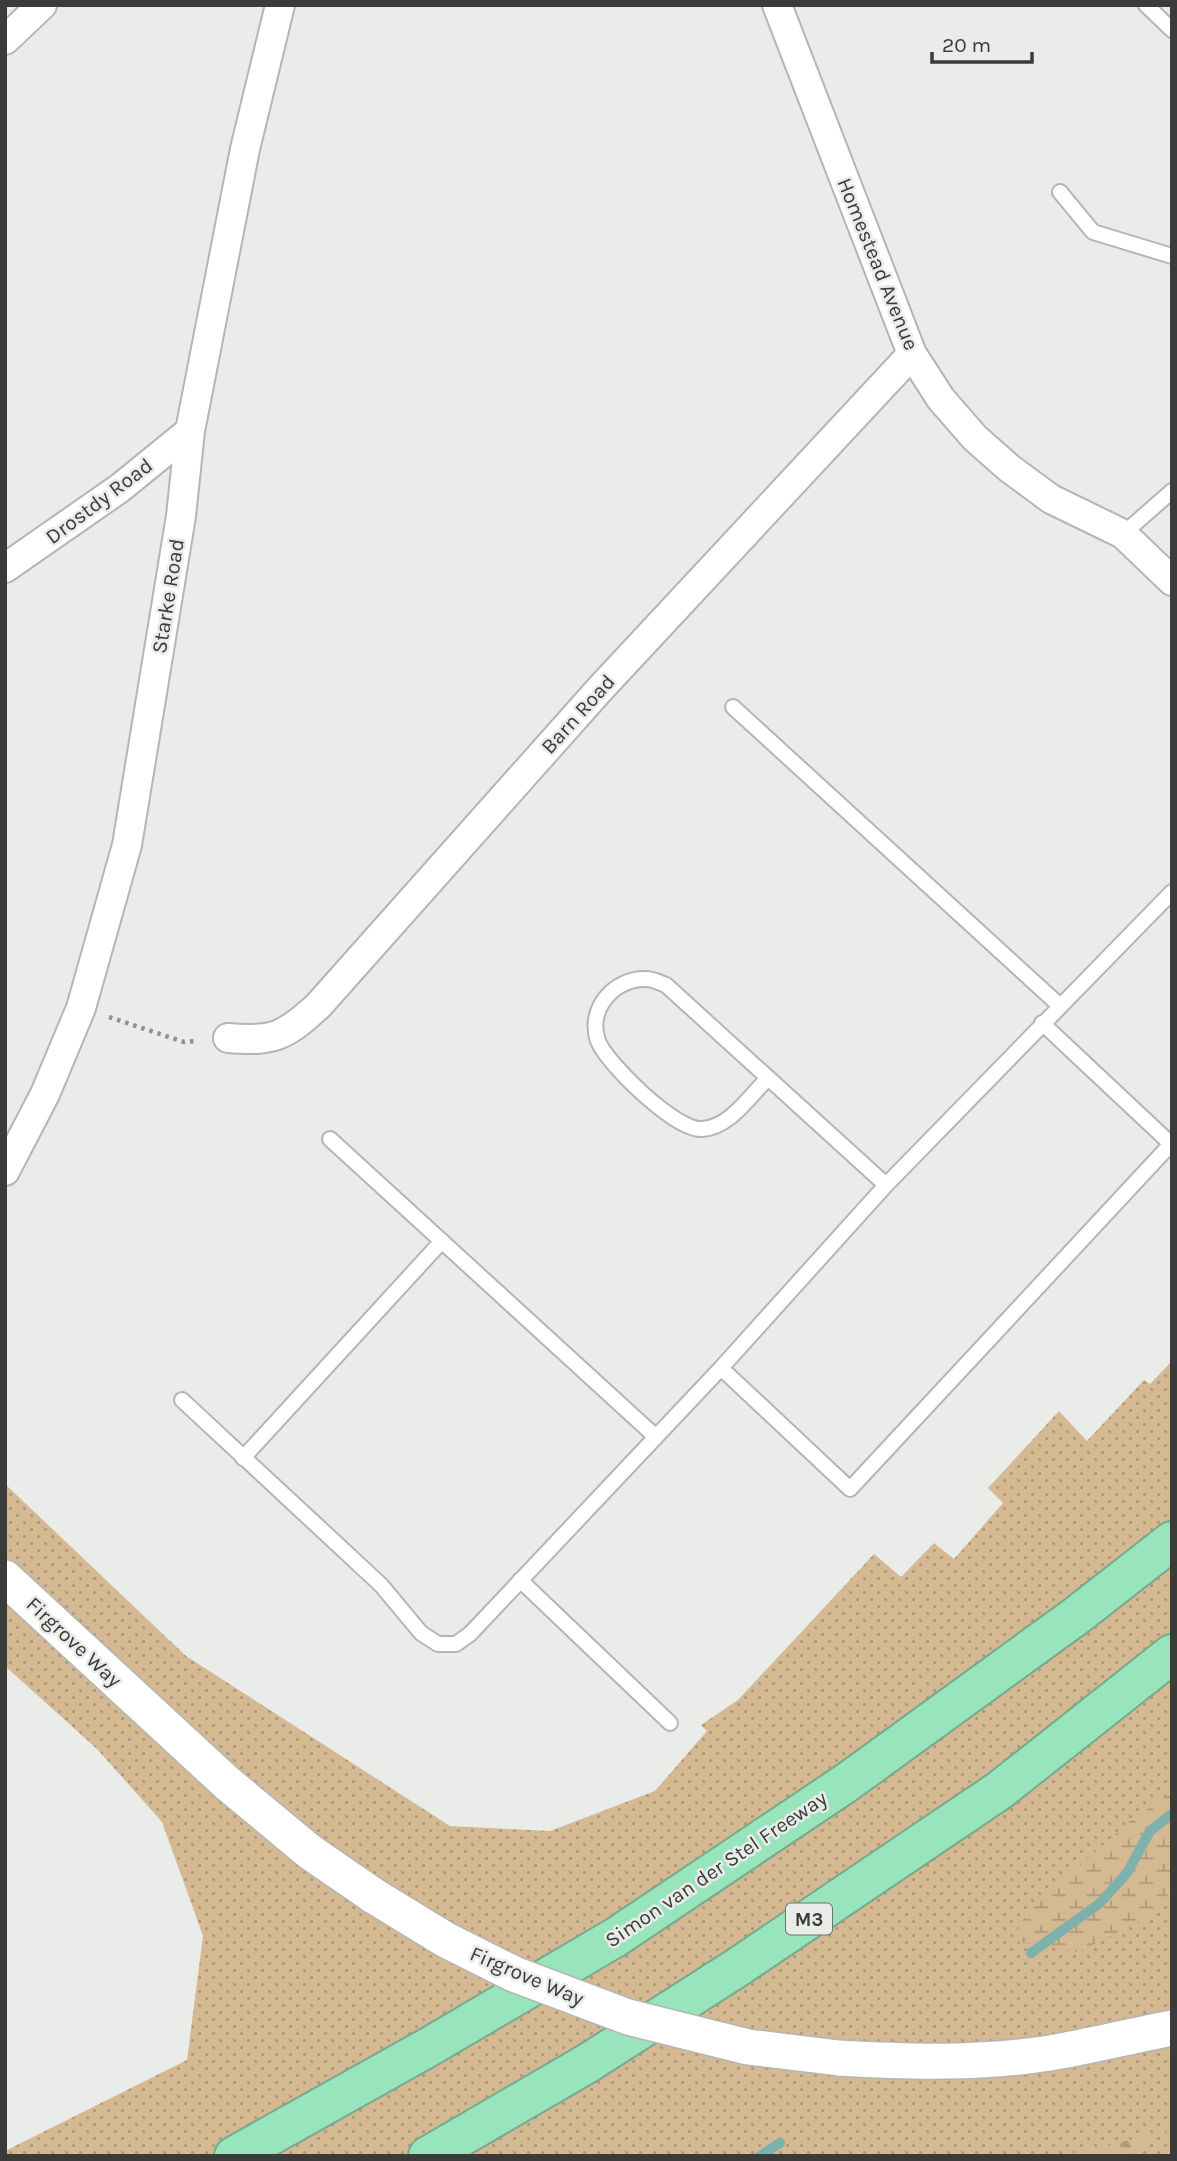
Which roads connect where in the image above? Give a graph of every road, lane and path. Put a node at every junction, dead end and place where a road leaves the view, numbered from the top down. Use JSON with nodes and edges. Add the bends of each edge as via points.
{"nodes":[{"id":1,"x":42,"y":5,"type":"edge"},
{"id":2,"x":280,"y":5,"type":"edge"},
{"id":3,"x":777,"y":5,"type":"edge"},
{"id":4,"x":1146,"y":5,"type":"edge"},
{"id":5,"x":1172,"y":30,"type":"edge"},
{"id":6,"x":5,"y":40,"type":"edge"},
{"id":7,"x":1060,"y":192,"type":"dead end"},
{"id":8,"x":1172,"y":256,"type":"edge"},
{"id":9,"x":912,"y":354,"type":"junction"},
{"id":10,"x":190,"y":431,"type":"junction"},
{"id":11,"x":1172,"y":491,"type":"edge"},
{"id":12,"x":1123,"y":534,"type":"junction"},
{"id":13,"x":5,"y":568,"type":"edge"},
{"id":14,"x":1172,"y":581,"type":"edge"},
{"id":15,"x":733,"y":707,"type":"dead end"},
{"id":16,"x":1172,"y":892,"type":"edge"},
{"id":17,"x":1059,"y":1005,"type":"junction"},
{"id":18,"x":81,"y":1008,"type":"junction"},
{"id":19,"x":1042,"y":1023,"type":"junction"},
{"id":20,"x":228,"y":1038,"type":"joint"},
{"id":21,"x":768,"y":1078,"type":"junction"},
{"id":22,"x":330,"y":1139,"type":"dead end"},
{"id":23,"x":5,"y":1171,"type":"edge"},
{"id":24,"x":886,"y":1185,"type":"junction"},
{"id":25,"x":442,"y":1241,"type":"junction"},
{"id":26,"x":721,"y":1368,"type":"junction"},
{"id":27,"x":182,"y":1399,"type":"dead end"},
{"id":28,"x":656,"y":1437,"type":"junction"},
{"id":29,"x":243,"y":1458,"type":"junction"},
{"id":30,"x":1172,"y":1541,"type":"edge"},
{"id":31,"x":5,"y":1578,"type":"edge"},
{"id":32,"x":520,"y":1580,"type":"junction"},
{"id":33,"x":1172,"y":1654,"type":"edge"},
{"id":34,"x":670,"y":1723,"type":"dead end"},
{"id":35,"x":1172,"y":2028,"type":"edge"},
{"id":36,"x":234,"y":2156,"type":"edge"},
{"id":37,"x":428,"y":2156,"type":"edge"}],
"edges":[{"from":1,"to":6,"type":"street"},
{"from":2,"to":10,"type":"street","name":"Starke Road","via":[[245,149]]},
{"from":3,"to":9,"type":"street","name":"Homestead Avenue"},
{"from":4,"to":5,"type":"lane"},
{"from":7,"to":8,"type":"lane","via":[[1093,232]]},
{"from":9,"to":12,"type":"street","name":"Homestead Avenue","via":[[975,438],[1009,468],[1051,499]]},
{"from":9,"to":20,"type":"street","name":"Barn Road","via":[[600,689],[318,1006],[291,1031],[258,1041]]},
{"from":10,"to":13,"type":"street","name":"Drostdy Road","via":[[120,488]]},
{"from":10,"to":18,"type":"street","name":"Starke Road","via":[[181,516],[127,845]]},
{"from":11,"to":12,"type":"lane"},
{"from":12,"to":14,"type":"street","name":"Homestead Avenue"},
{"from":15,"to":17,"type":"lane"},
{"from":16,"to":17,"type":"lane"},
{"from":17,"to":19,"type":"lane"},
{"from":18,"to":20,"type":"path","via":[[184,1042]]},
{"from":18,"to":23,"type":"street","name":"Starke Road","via":[[45,1094]]},
{"from":19,"to":24,"type":"lane"},
{"from":19,"to":26,"type":"lane","via":[[1171,1144],[850,1489]]},
{"from":21,"to":21,"type":"lane","via":[[666,985],[631,980],[602,1002],[596,1021],[598,1041],[610,1060],[685,1127],[701,1130],[719,1125]]},
{"from":21,"to":24,"type":"lane"},
{"from":22,"to":25,"type":"lane"},
{"from":24,"to":26,"type":"lane"},
{"from":25,"to":28,"type":"lane"},
{"from":25,"to":29,"type":"lane"},
{"from":26,"to":28,"type":"lane"},
{"from":27,"to":29,"type":"lane"},
{"from":28,"to":32,"type":"lane"},
{"from":29,"to":32,"type":"lane","via":[[380,1585],[421,1633],[438,1644],[456,1644],[470,1634]]},
{"from":30,"to":36,"type":"highway","name":"Simon van der Stel Freeway","via":[[846,1783],[616,1937]]},
{"from":31,"to":35,"type":"street","name":"Firgrove Way","bridge":true,"via":[[227,1783],[310,1852],[446,1940],[514,1974],[628,2017],[748,2047],[839,2058],[982,2060],[1049,2053]]},
{"from":32,"to":34,"type":"lane"},
{"from":33,"to":37,"type":"highway","number":"M3","via":[[1000,1790],[738,1967],[589,2063]]}]}
